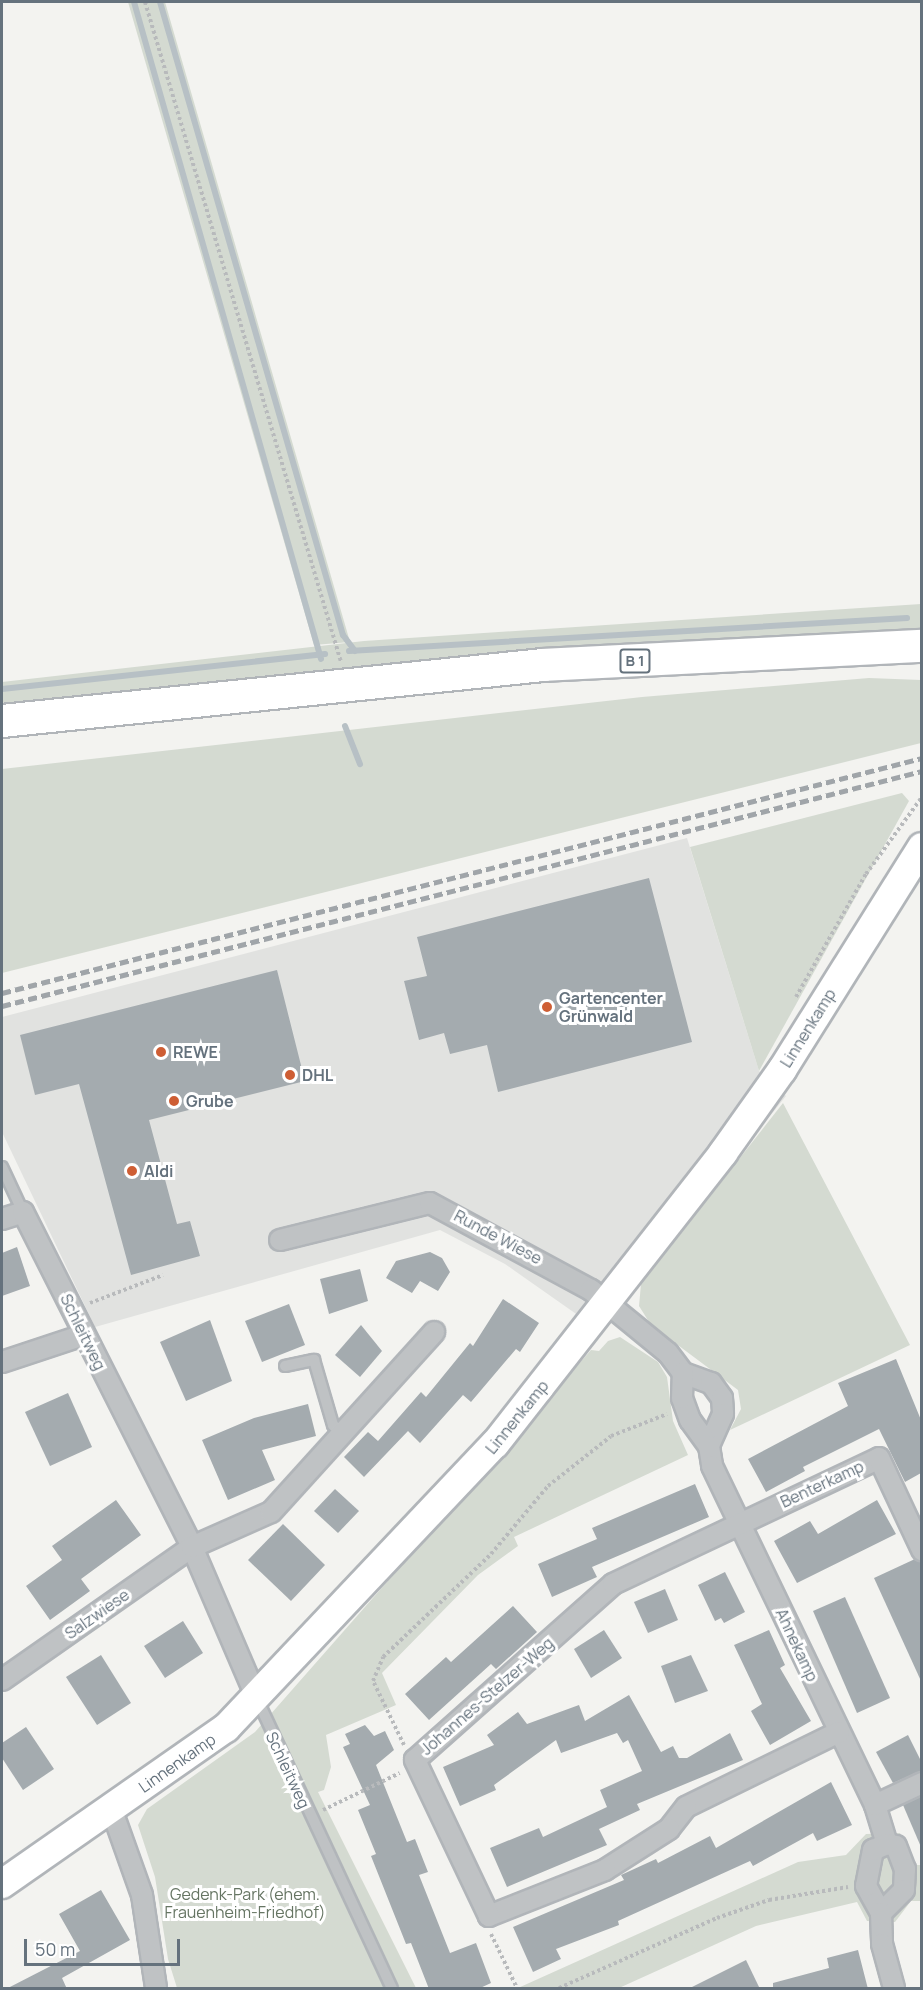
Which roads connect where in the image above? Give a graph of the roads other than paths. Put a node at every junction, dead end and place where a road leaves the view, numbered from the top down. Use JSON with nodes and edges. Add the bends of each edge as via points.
{"nodes":[{"id":1,"x":921,"y":646,"type":"edge"},
{"id":2,"x":2,"y":721,"type":"edge"},
{"id":3,"x":921,"y":847,"type":"edge"},
{"id":4,"x":2,"y":1167,"type":"edge"},
{"id":5,"x":23,"y":1212,"type":"junction"},
{"id":6,"x":2,"y":1220,"type":"edge"},
{"id":7,"x":280,"y":1239,"type":"dead end"},
{"id":8,"x":607,"y":1303,"type":"junction"},
{"id":9,"x":434,"y":1332,"type":"dead end"},
{"id":10,"x":83,"y":1335,"type":"junction"},
{"id":11,"x":2,"y":1362,"type":"edge"},
{"id":12,"x":285,"y":1366,"type":"dead end"},
{"id":13,"x":683,"y":1373,"type":"junction"},
{"id":14,"x":342,"y":1434,"type":"junction"},
{"id":15,"x":709,"y":1446,"type":"junction"},
{"id":16,"x":739,"y":1522,"type":"junction"},
{"id":17,"x":192,"y":1547,"type":"junction"},
{"id":18,"x":921,"y":1550,"type":"edge"},
{"id":19,"x":2,"y":1680,"type":"edge"},
{"id":20,"x":257,"y":1699,"type":"junction"},
{"id":21,"x":838,"y":1732,"type":"junction"},
{"id":22,"x":921,"y":1783,"type":"edge"},
{"id":23,"x":875,"y":1805,"type":"junction"},
{"id":24,"x":111,"y":1808,"type":"junction"},
{"id":25,"x":886,"y":1844,"type":"junction"},
{"id":26,"x":2,"y":1884,"type":"edge"},
{"id":27,"x":882,"y":1913,"type":"junction"},
{"id":28,"x":156,"y":1989,"type":"edge"},
{"id":29,"x":392,"y":1989,"type":"edge"},
{"id":30,"x":894,"y":1989,"type":"edge"}],
"edges":[{"from":1,"to":2,"type":"main road","number":"B 1","via":[[543,665],[348,682]]},
{"from":3,"to":8,"type":"main road","name":"Linnenkamp","via":[[782,1070]]},
{"from":4,"to":5,"type":"lane"},
{"from":5,"to":6,"type":"street"},
{"from":5,"to":10,"type":"street","name":"Schleitweg"},
{"from":7,"to":8,"type":"street","name":"Runde Wiese","via":[[430,1203],[545,1262]]},
{"from":8,"to":13,"type":"street","name":"Runde Wiese","via":[[668,1353]]},
{"from":8,"to":20,"type":"main road","name":"Linnenkamp","via":[[495,1444]]},
{"from":9,"to":14,"type":"street"},
{"from":10,"to":11,"type":"street"},
{"from":10,"to":17,"type":"street","name":"Schleitweg"},
{"from":12,"to":14,"type":"lane","via":[[314,1360],[333,1425]]},
{"from":13,"to":15,"type":"street","name":"Ahnekamp","via":[[686,1409]]},
{"from":13,"to":15,"type":"street","via":[[711,1383],[723,1398],[723,1414]]},
{"from":14,"to":17,"type":"street","via":[[271,1512]]},
{"from":15,"to":16,"type":"street","name":"Ahnekamp","via":[[712,1466]]},
{"from":16,"to":18,"type":"street","name":"Benterkamp","via":[[879,1458]]},
{"from":16,"to":21,"type":"street","name":"Ahnekamp"},
{"from":16,"to":21,"type":"street","name":"Johannes-Stelzer-Weg","via":[[613,1584],[416,1763],[489,1916],[605,1870],[669,1829],[686,1807]]},
{"from":17,"to":19,"type":"street","name":"Salzwiese"},
{"from":17,"to":20,"type":"street","name":"Schleitweg"},
{"from":20,"to":24,"type":"main road","name":"Linnenkamp","via":[[202,1747]]},
{"from":20,"to":29,"type":"lane","name":"Schleitweg"},
{"from":21,"to":23,"type":"street","name":"Ahnekamp"},
{"from":22,"to":23,"type":"street"},
{"from":23,"to":25,"type":"street","name":"Ahnekamp"},
{"from":24,"to":26,"type":"main road","name":"Linnenkamp"},
{"from":24,"to":28,"type":"street","via":[[142,1894]]},
{"from":25,"to":27,"type":"street","via":[[873,1850],[866,1886]]},
{"from":25,"to":27,"type":"street","name":"Ahnekamp","via":[[896,1846],[905,1869],[904,1890]]},
{"from":27,"to":30,"type":"street","via":[[882,1944]]}]}
